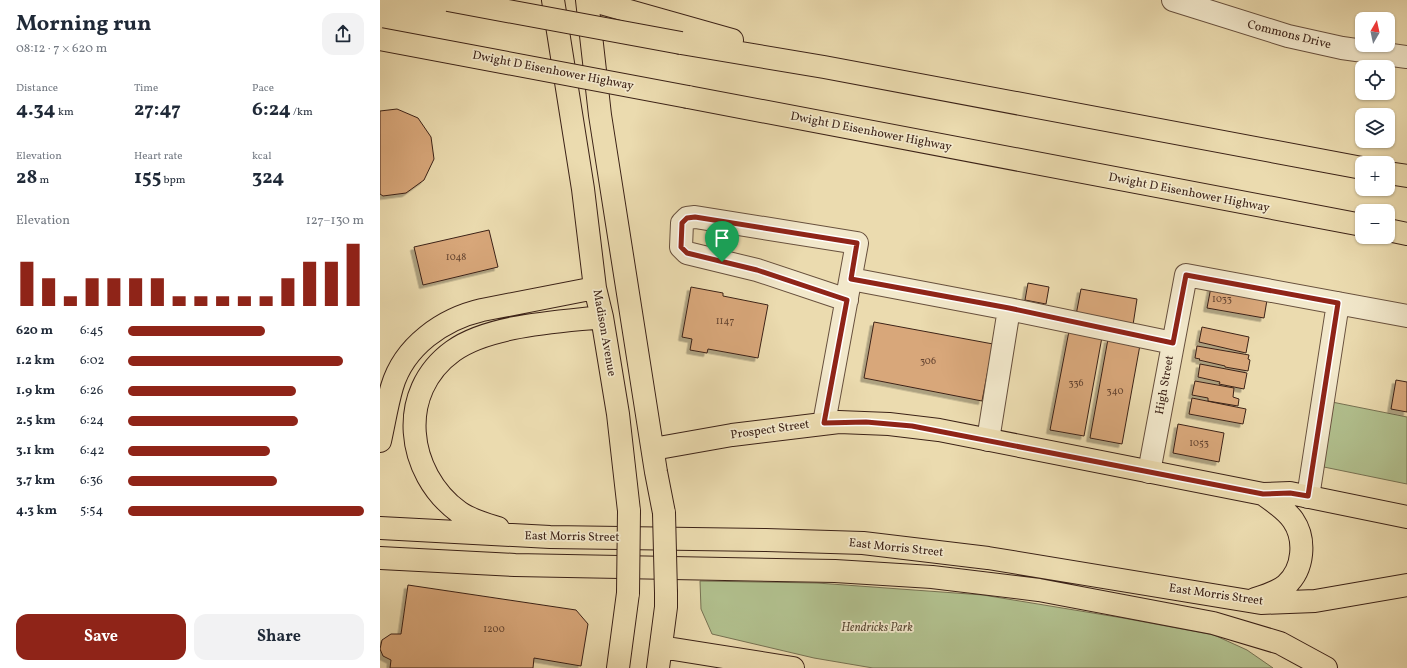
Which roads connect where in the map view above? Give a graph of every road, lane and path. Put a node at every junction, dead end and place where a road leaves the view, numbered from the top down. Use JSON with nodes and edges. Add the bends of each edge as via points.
{"nodes":[{"id":1,"x":448,"y":0,"type":"edge"},
{"id":2,"x":553,"y":0,"type":"edge"},
{"id":3,"x":587,"y":0,"type":"edge"},
{"id":4,"x":590,"y":0,"type":"edge"},
{"id":5,"x":1173,"y":0,"type":"edge"},
{"id":6,"x":380,"y":39,"type":"edge"},
{"id":7,"x":1407,"y":57,"type":"edge"},
{"id":8,"x":824,"y":67,"type":"junction"},
{"id":9,"x":1355,"y":167,"type":"edge"},
{"id":10,"x":1395,"y":174,"type":"edge"},
{"id":11,"x":1407,"y":176,"type":"edge"},
{"id":12,"x":1355,"y":224,"type":"edge"},
{"id":13,"x":1395,"y":231,"type":"edge"},
{"id":14,"x":1407,"y":234,"type":"edge"},
{"id":15,"x":851,"y":279,"type":"junction"},
{"id":16,"x":595,"y":288,"type":"junction"},
{"id":17,"x":847,"y":300,"type":"junction"},
{"id":18,"x":1338,"y":303,"type":"junction"},
{"id":19,"x":1009,"y":308,"type":"junction"},
{"id":20,"x":1407,"y":316,"type":"edge"},
{"id":21,"x":602,"y":317,"type":"junction"},
{"id":22,"x":1173,"y":343,"type":"junction"},
{"id":23,"x":824,"y":423,"type":"junction"},
{"id":24,"x":988,"y":440,"type":"junction"},
{"id":25,"x":380,"y":441,"type":"edge"},
{"id":26,"x":653,"y":449,"type":"junction"},
{"id":27,"x":1149,"y":472,"type":"junction"},
{"id":28,"x":1263,"y":494,"type":"junction"},
{"id":29,"x":1308,"y":496,"type":"junction"},
{"id":30,"x":1407,"y":517,"type":"edge"},
{"id":31,"x":380,"y":528,"type":"edge"},
{"id":32,"x":540,"y":537,"type":"junction"},
{"id":33,"x":380,"y":558,"type":"edge"},
{"id":34,"x":1407,"y":585,"type":"edge"},
{"id":35,"x":1242,"y":600,"type":"junction"},
{"id":36,"x":1213,"y":623,"type":"junction"},
{"id":37,"x":661,"y":647,"type":"junction"},
{"id":38,"x":618,"y":668,"type":"edge"},
{"id":39,"x":658,"y":668,"type":"edge"},
{"id":40,"x":793,"y":668,"type":"edge"},
{"id":41,"x":1299,"y":668,"type":"edge"},
{"id":42,"x":1326,"y":668,"type":"edge"}],
"edges":[{"from":1,"to":8,"type":"main road","bridge":true},
{"from":2,"to":16,"type":"main road","name":"Madison Avenue","via":[[583,189]]},
{"from":3,"to":26,"type":"main road","via":[[600,115]]},
{"from":4,"to":8,"type":"main road"},
{"from":5,"to":7,"type":"street","name":"Commons Drive","via":[[1288,36],[1342,48]]},
{"from":6,"to":12,"type":"main road","name":"Dwight D Eisenhower Highway","bridge":true},
{"from":8,"to":9,"type":"main road"},
{"from":10,"to":11,"type":"main road"},
{"from":13,"to":14,"type":"main road"},
{"from":15,"to":17,"type":"street"},
{"from":15,"to":17,"type":"street","via":[[857,243],[695,217],[687,218],[682,223],[681,247],[687,253],[757,270]]},
{"from":15,"to":19,"type":"street"},
{"from":16,"to":21,"type":"main road","name":"Madison Avenue"},
{"from":16,"to":25,"type":"main road","via":[[467,313],[442,325],[417,346],[398,373],[392,386]]},
{"from":17,"to":23,"type":"street"},
{"from":18,"to":20,"type":"street"},
{"from":18,"to":22,"type":"street","name":"High Street","via":[[1186,275]]},
{"from":18,"to":29,"type":"street"},
{"from":19,"to":22,"type":"street"},
{"from":19,"to":24,"type":"street"},
{"from":21,"to":32,"type":"main road","via":[[541,324],[478,338],[453,351],[439,363],[424,386],[417,403],[414,431],[417,447],[426,472],[441,495],[460,513],[476,521],[502,530]]},
{"from":21,"to":38,"type":"main road","name":"Madison Avenue","bridge":true,"via":[[622,438],[629,511],[628,593]]},
{"from":22,"to":27,"type":"street","name":"High Street"},
{"from":23,"to":24,"type":"main road","name":"Prospect Street","via":[[866,422],[904,425]]},
{"from":23,"to":26,"type":"main road","name":"Prospect Street"},
{"from":24,"to":27,"type":"main road","name":"Prospect Street"},
{"from":26,"to":37,"type":"main road","bridge":true,"via":[[664,513],[666,607]]},
{"from":27,"to":28,"type":"main road","name":"Prospect Street"},
{"from":28,"to":29,"type":"main road","name":"Prospect Street","via":[[1290,493]]},
{"from":28,"to":35,"type":"main road","via":[[1293,520],[1300,534],[1300,558],[1295,573],[1284,586],[1256,599]]},
{"from":29,"to":30,"type":"main road","name":"Prospect Street"},
{"from":31,"to":32,"type":"main road","name":"East Morris Street"},
{"from":32,"to":35,"type":"main road","name":"East Morris Street","via":[[863,543],[988,558]]},
{"from":33,"to":36,"type":"main road","name":"East Morris Street","via":[[508,565],[895,573],[1040,590]]},
{"from":34,"to":35,"type":"main road","name":"East Morris Street","via":[[1315,601]]},
{"from":36,"to":41,"type":"main road","via":[[1276,651]]},
{"from":36,"to":42,"type":"main road","name":"East Morris Street","via":[[1280,643]]},
{"from":37,"to":39,"type":"main road"},
{"from":37,"to":40,"type":"main road"}]}
